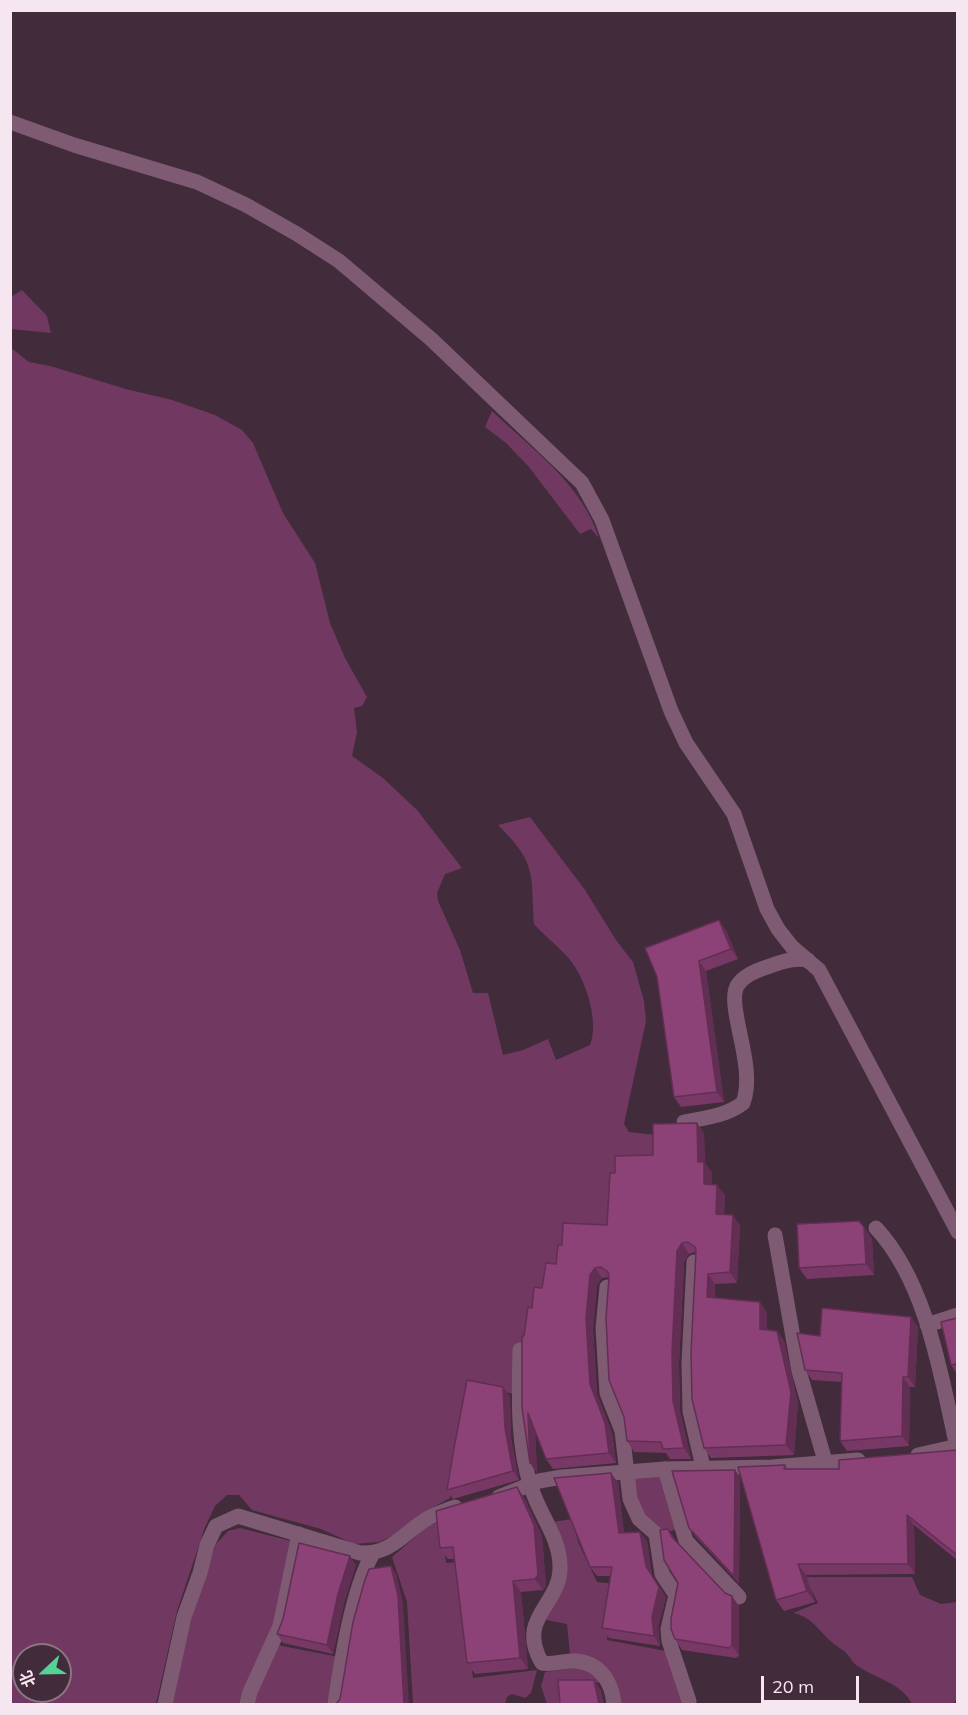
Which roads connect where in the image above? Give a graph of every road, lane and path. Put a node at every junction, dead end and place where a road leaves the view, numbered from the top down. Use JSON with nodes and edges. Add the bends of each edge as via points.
{"nodes":[{"id":1,"x":10,"y":122,"type":"edge"},
{"id":2,"x":808,"y":960,"type":"junction"},
{"id":3,"x":684,"y":1122,"type":"edge"},
{"id":4,"x":876,"y":1228,"type":"dead end"},
{"id":5,"x":957,"y":1232,"type":"edge"},
{"id":6,"x":775,"y":1235,"type":"dead end"},
{"id":7,"x":694,"y":1262,"type":"edge"},
{"id":8,"x":607,"y":1287,"type":"edge"},
{"id":9,"x":957,"y":1315,"type":"edge"},
{"id":10,"x":927,"y":1325,"type":"junction"},
{"id":11,"x":520,"y":1350,"type":"edge"},
{"id":12,"x":957,"y":1447,"type":"edge"},
{"id":13,"x":903,"y":1456,"type":"edge"},
{"id":14,"x":869,"y":1460,"type":"edge"},
{"id":15,"x":825,"y":1461,"type":"junction"},
{"id":16,"x":703,"y":1467,"type":"junction"},
{"id":17,"x":665,"y":1469,"type":"junction"},
{"id":18,"x":626,"y":1471,"type":"junction"},
{"id":19,"x":530,"y":1485,"type":"junction"},
{"id":20,"x":300,"y":1533,"type":"junction"},
{"id":21,"x":374,"y":1553,"type":"junction"},
{"id":22,"x":739,"y":1597,"type":"dead end"},
{"id":23,"x":688,"y":1701,"type":"dead end"},
{"id":24,"x":165,"y":1704,"type":"edge"},
{"id":25,"x":247,"y":1704,"type":"edge"},
{"id":26,"x":335,"y":1704,"type":"edge"},
{"id":27,"x":614,"y":1704,"type":"edge"}],
"edges":[{"from":1,"to":2,"type":"street","via":[[197,182],[297,234],[339,261],[431,339],[582,483],[602,520],[670,711],[695,758],[734,814],[767,909],[778,929]]},
{"from":2,"to":3,"type":"street","via":[[785,961],[740,981],[735,997],[747,1080],[743,1103],[725,1113]]},
{"from":2,"to":5,"type":"street","via":[[819,970]]},
{"from":4,"to":10,"type":"street","via":[[896,1252]]},
{"from":6,"to":15,"type":"street","via":[[799,1371]]},
{"from":7,"to":16,"type":"street","via":[[690,1411]]},
{"from":8,"to":18,"type":"street","via":[[603,1328],[606,1379],[622,1431]]},
{"from":9,"to":10,"type":"street"},
{"from":10,"to":12,"type":"street"},
{"from":11,"to":19,"type":"street","via":[[519,1410]]},
{"from":12,"to":13,"type":"street"},
{"from":14,"to":15,"type":"street"},
{"from":15,"to":16,"type":"street","via":[[772,1467]]},
{"from":16,"to":17,"type":"street"},
{"from":17,"to":18,"type":"street"},
{"from":17,"to":22,"type":"street","via":[[686,1541]]},
{"from":18,"to":19,"type":"street","via":[[556,1478]]},
{"from":18,"to":23,"type":"street","via":[[635,1510],[643,1524],[656,1534],[662,1574],[676,1595],[669,1641]]},
{"from":19,"to":21,"type":"street","via":[[426,1519],[397,1543]]},
{"from":19,"to":27,"type":"street","via":[[552,1531],[560,1568],[554,1589],[534,1625],[532,1641],[542,1663],[575,1661],[604,1674],[611,1683]]},
{"from":20,"to":21,"type":"street"},
{"from":20,"to":24,"type":"street","via":[[238,1516],[216,1526],[184,1617]]},
{"from":20,"to":25,"type":"street","via":[[280,1626]]},
{"from":21,"to":26,"type":"street","via":[[359,1589],[342,1654]]}]}
